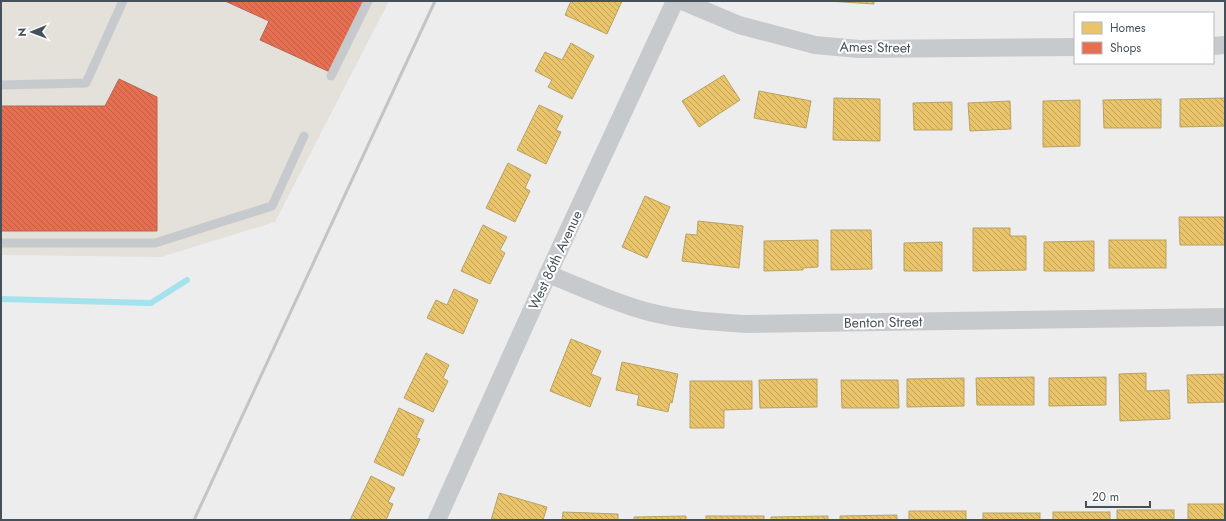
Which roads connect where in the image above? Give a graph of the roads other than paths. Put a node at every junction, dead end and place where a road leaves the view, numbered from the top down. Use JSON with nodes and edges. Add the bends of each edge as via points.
{"nodes":[{"id":1,"x":123,"y":1,"type":"edge"},
{"id":2,"x":368,"y":1,"type":"edge"},
{"id":3,"x":675,"y":1,"type":"edge"},
{"id":4,"x":682,"y":1,"type":"edge"},
{"id":5,"x":1225,"y":45,"type":"edge"},
{"id":6,"x":1214,"y":46,"type":"edge"},
{"id":7,"x":1074,"y":47,"type":"edge"},
{"id":8,"x":331,"y":76,"type":"dead end"},
{"id":9,"x":1,"y":85,"type":"edge"},
{"id":10,"x":304,"y":136,"type":"dead end"},
{"id":11,"x":1,"y":243,"type":"edge"},
{"id":12,"x":548,"y":274,"type":"junction"},
{"id":13,"x":1225,"y":317,"type":"edge"},
{"id":14,"x":437,"y":520,"type":"edge"}],
"edges":[{"from":1,"to":9,"type":"lane","via":[[86,83]]},
{"from":2,"to":8,"type":"lane"},
{"from":3,"to":12,"type":"street","name":"West 86th Avenue"},
{"from":4,"to":7,"type":"street","name":"Ames Street","via":[[738,25],[815,45],[859,49]]},
{"from":5,"to":6,"type":"street"},
{"from":10,"to":11,"type":"lane","via":[[272,206],[156,242]]},
{"from":12,"to":13,"type":"street","name":"Benton Street","via":[[649,312],[707,322],[746,324]]},
{"from":12,"to":14,"type":"street","name":"West 86th Avenue"}]}
